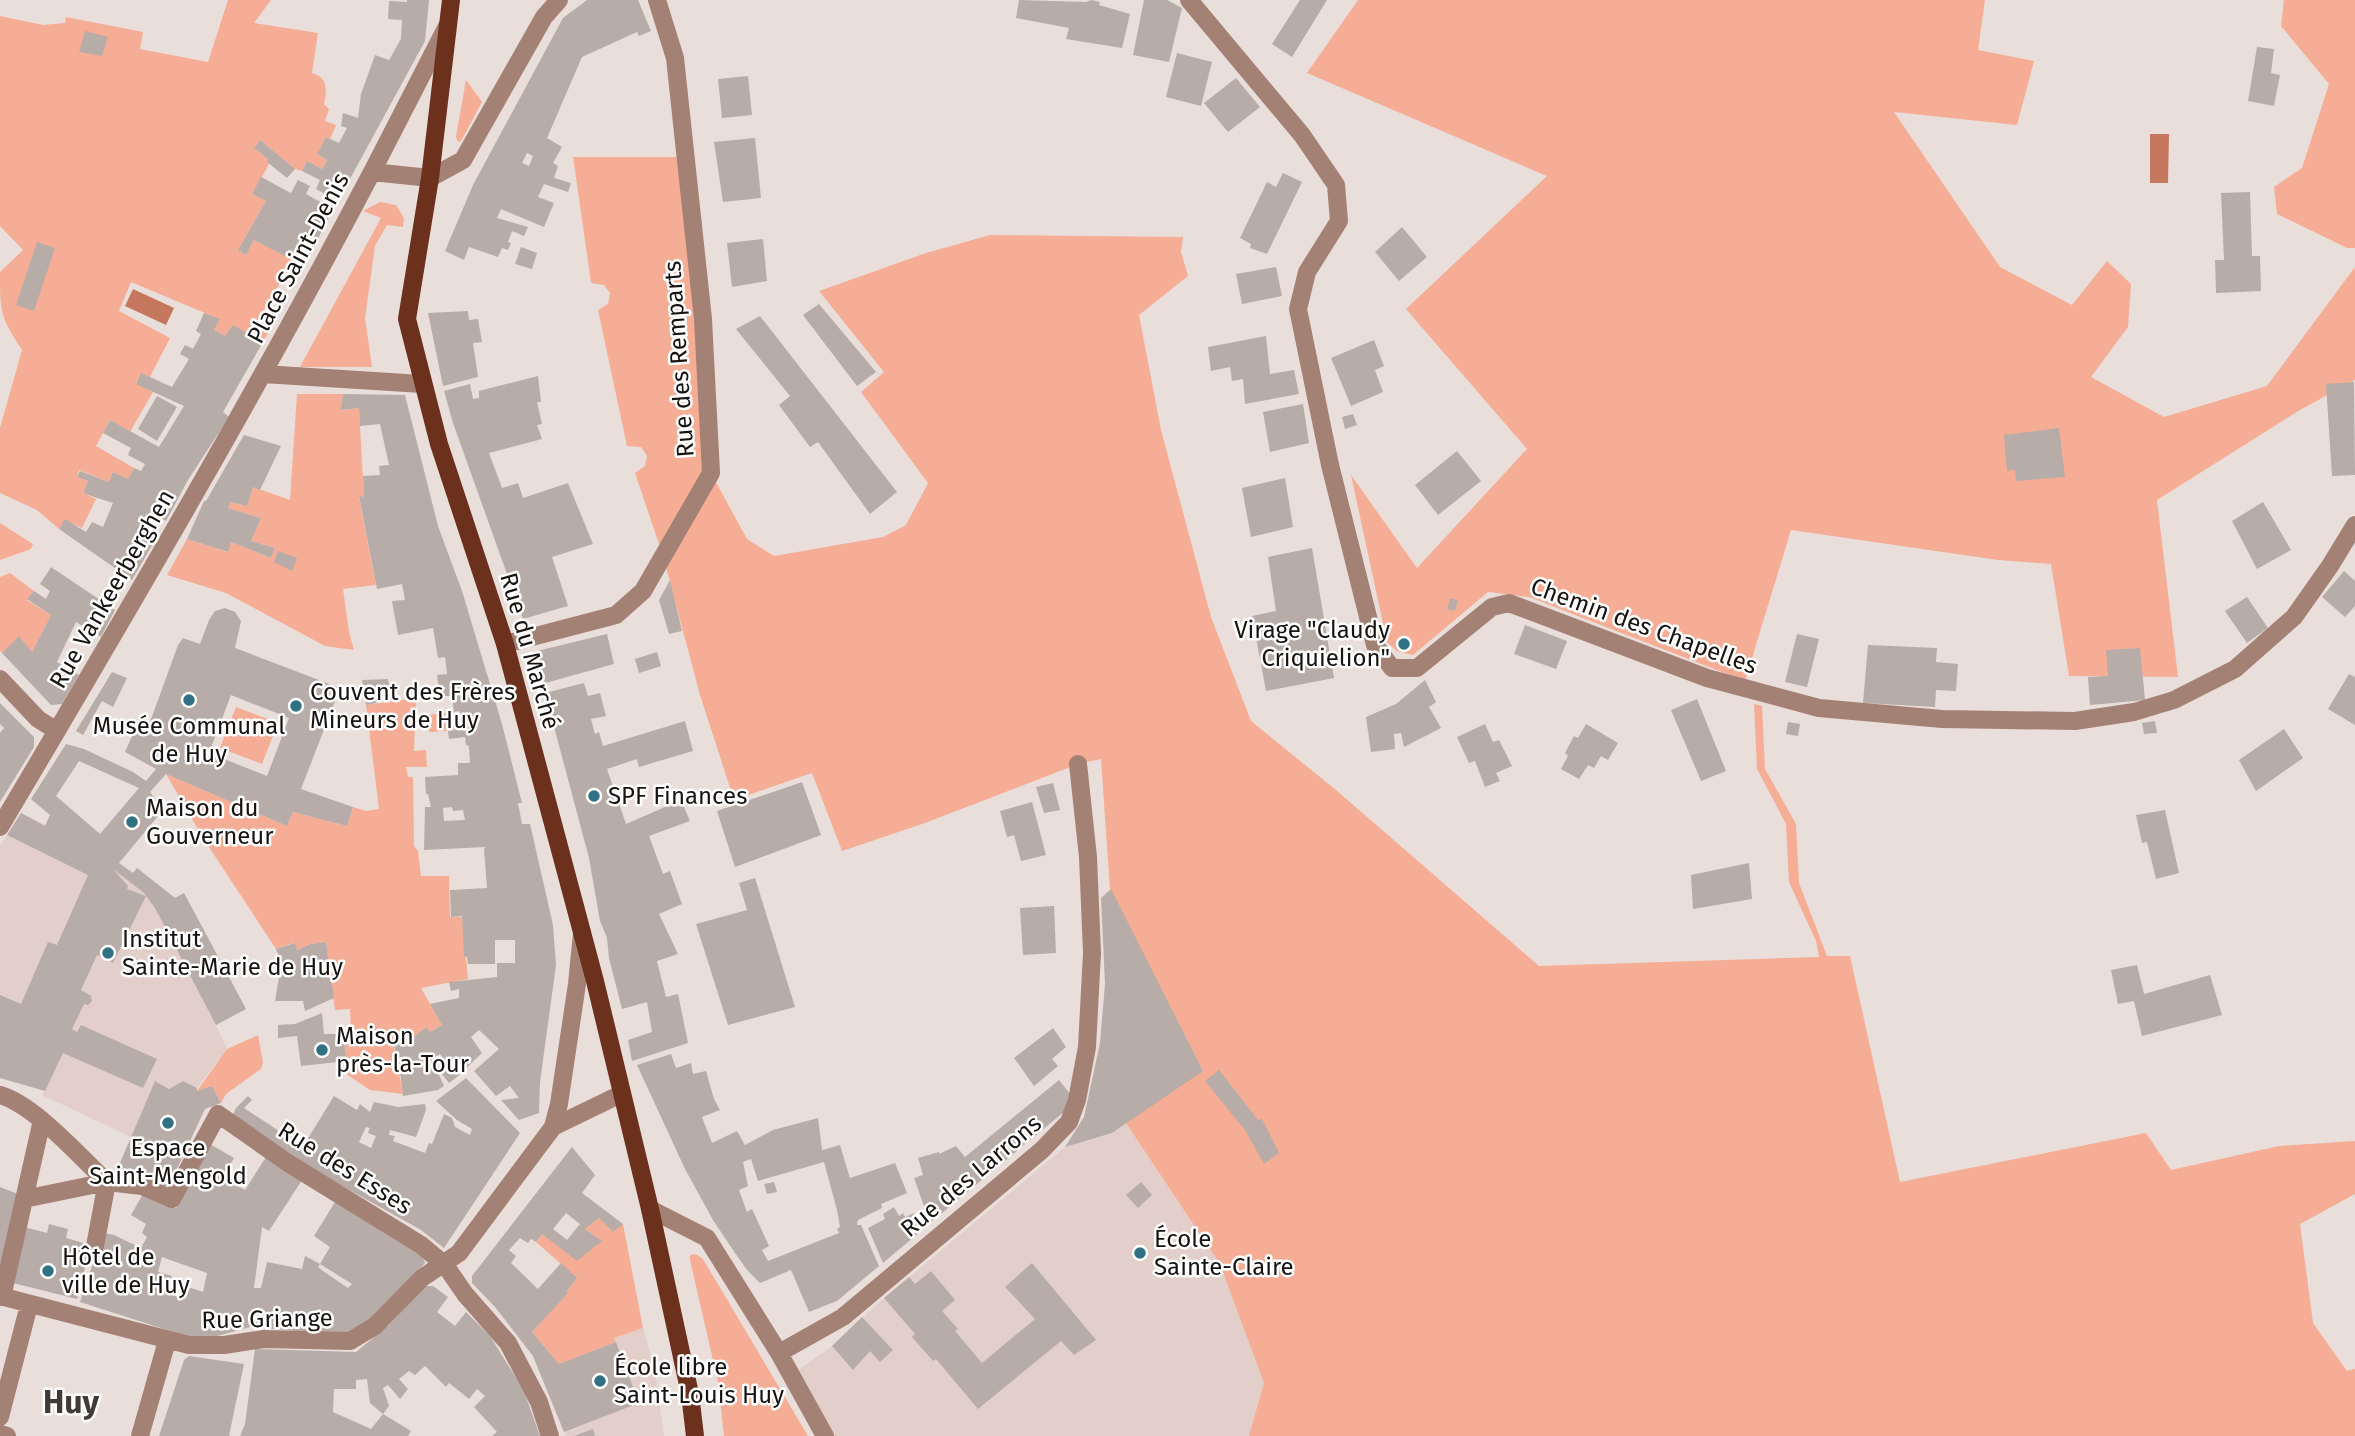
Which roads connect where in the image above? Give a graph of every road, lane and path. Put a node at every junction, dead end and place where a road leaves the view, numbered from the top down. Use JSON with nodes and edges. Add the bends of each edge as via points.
{"nodes":[{"id":1,"x":451,"y":0,"type":"edge"},
{"id":2,"x":559,"y":0,"type":"edge"},
{"id":3,"x":657,"y":0,"type":"edge"},
{"id":4,"x":1189,"y":0,"type":"edge"},
{"id":5,"x":449,"y":20,"type":"junction"},
{"id":6,"x":372,"y":172,"type":"junction"},
{"id":7,"x":430,"y":178,"type":"junction"},
{"id":8,"x":263,"y":374,"type":"junction"},
{"id":9,"x":422,"y":384,"type":"junction"},
{"id":10,"x":2355,"y":525,"type":"edge"},
{"id":11,"x":505,"y":644,"type":"junction"},
{"id":12,"x":0,"y":679,"type":"edge"},
{"id":13,"x":57,"y":731,"type":"junction"},
{"id":14,"x":1078,"y":764,"type":"dead end"},
{"id":15,"x":0,"y":827,"type":"edge"},
{"id":16,"x":582,"y":933,"type":"junction"},
{"id":17,"x":621,"y":1094,"type":"junction"},
{"id":18,"x":6,"y":1097,"type":"edge"},
{"id":19,"x":42,"y":1120,"type":"junction"},
{"id":20,"x":554,"y":1128,"type":"junction"},
{"id":21,"x":107,"y":1182,"type":"junction"},
{"id":22,"x":23,"y":1199,"type":"junction"},
{"id":23,"x":650,"y":1209,"type":"junction"},
{"id":24,"x":95,"y":1246,"type":"dead end"},
{"id":25,"x":445,"y":1265,"type":"junction"},
{"id":26,"x":1,"y":1297,"type":"edge"},
{"id":27,"x":29,"y":1305,"type":"junction"},
{"id":28,"x":167,"y":1341,"type":"junction"},
{"id":29,"x":779,"y":1353,"type":"junction"},
{"id":30,"x":0,"y":1417,"type":"edge"},
{"id":31,"x":0,"y":1434,"type":"edge"},
{"id":32,"x":7,"y":1436,"type":"edge"},
{"id":33,"x":141,"y":1436,"type":"edge"},
{"id":34,"x":551,"y":1436,"type":"edge"},
{"id":35,"x":695,"y":1436,"type":"edge"},
{"id":36,"x":825,"y":1436,"type":"edge"}],
"edges":[{"from":1,"to":5,"type":"main road","name":"Place Saint-Denis"},
{"from":2,"to":7,"type":"street","via":[[544,17],[463,160]]},
{"from":3,"to":11,"type":"street","name":"Rue des Remparts","via":[[675,58],[703,318],[711,473],[643,592],[616,615]]},
{"from":4,"to":10,"type":"street","name":"Chemin des Chapelles","via":[[1302,135],[1336,185],[1339,221],[1307,272],[1298,309],[1330,465],[1375,645],[1392,668],[1417,668],[1492,607],[1509,603],[1707,678],[1819,708],[1942,719],[2075,721],[2174,700],[2235,669],[2294,617]]},
{"from":5,"to":6,"type":"street","name":"Place Saint-Denis"},
{"from":5,"to":7,"type":"main road","name":"Place Saint-Denis"},
{"from":6,"to":7,"type":"street","name":"Place Saint-Denis"},
{"from":6,"to":8,"type":"street","name":"Place Saint-Denis"},
{"from":7,"to":9,"type":"main road","name":"Place Saint-Denis","via":[[407,319]]},
{"from":8,"to":9,"type":"street","name":"Place Saint-Denis"},
{"from":8,"to":13,"type":"street","name":"Rue Vankeerberghen"},
{"from":9,"to":11,"type":"main road","name":"Rue du Marché"},
{"from":11,"to":16,"type":"main road","name":"Rue du Marché"},
{"from":12,"to":13,"type":"street","via":[[37,719]]},
{"from":13,"to":15,"type":"street","name":"Rue Vankeerberghen"},
{"from":14,"to":29,"type":"street","name":"Rue des Larrons","via":[[1092,953],[1087,1047],[1069,1122],[1042,1150],[843,1317]]},
{"from":16,"to":17,"type":"main road","name":"Rue du Marché"},
{"from":16,"to":20,"type":"street","name":"Rue du Marché"},
{"from":17,"to":20,"type":"street"},
{"from":17,"to":23,"type":"main road","name":"Rue du Marché"},
{"from":18,"to":19,"type":"street"},
{"from":19,"to":21,"type":"street"},
{"from":19,"to":22,"type":"street"},
{"from":20,"to":25,"type":"street","name":"Rue Griange"},
{"from":21,"to":22,"type":"street"},
{"from":21,"to":24,"type":"street"},
{"from":21,"to":25,"type":"street","name":"Rue des Esses","via":[[142,1186],[172,1199],[218,1114]]},
{"from":22,"to":26,"type":"street"},
{"from":23,"to":29,"type":"street","via":[[707,1238]]},
{"from":23,"to":35,"type":"main road","name":"Rue du Marché"},
{"from":25,"to":28,"type":"street","name":"Rue Griange","via":[[422,1278],[375,1325],[350,1341],[264,1339],[224,1345]]},
{"from":25,"to":34,"type":"street","name":"Rue des Esses","via":[[508,1343]]},
{"from":26,"to":27,"type":"street","name":"Rue Griange"},
{"from":27,"to":28,"type":"street","name":"Rue Griange","via":[[76,1308]]},
{"from":27,"to":30,"type":"street"},
{"from":28,"to":33,"type":"street"},
{"from":29,"to":36,"type":"street"},
{"from":31,"to":32,"type":"street"}]}
